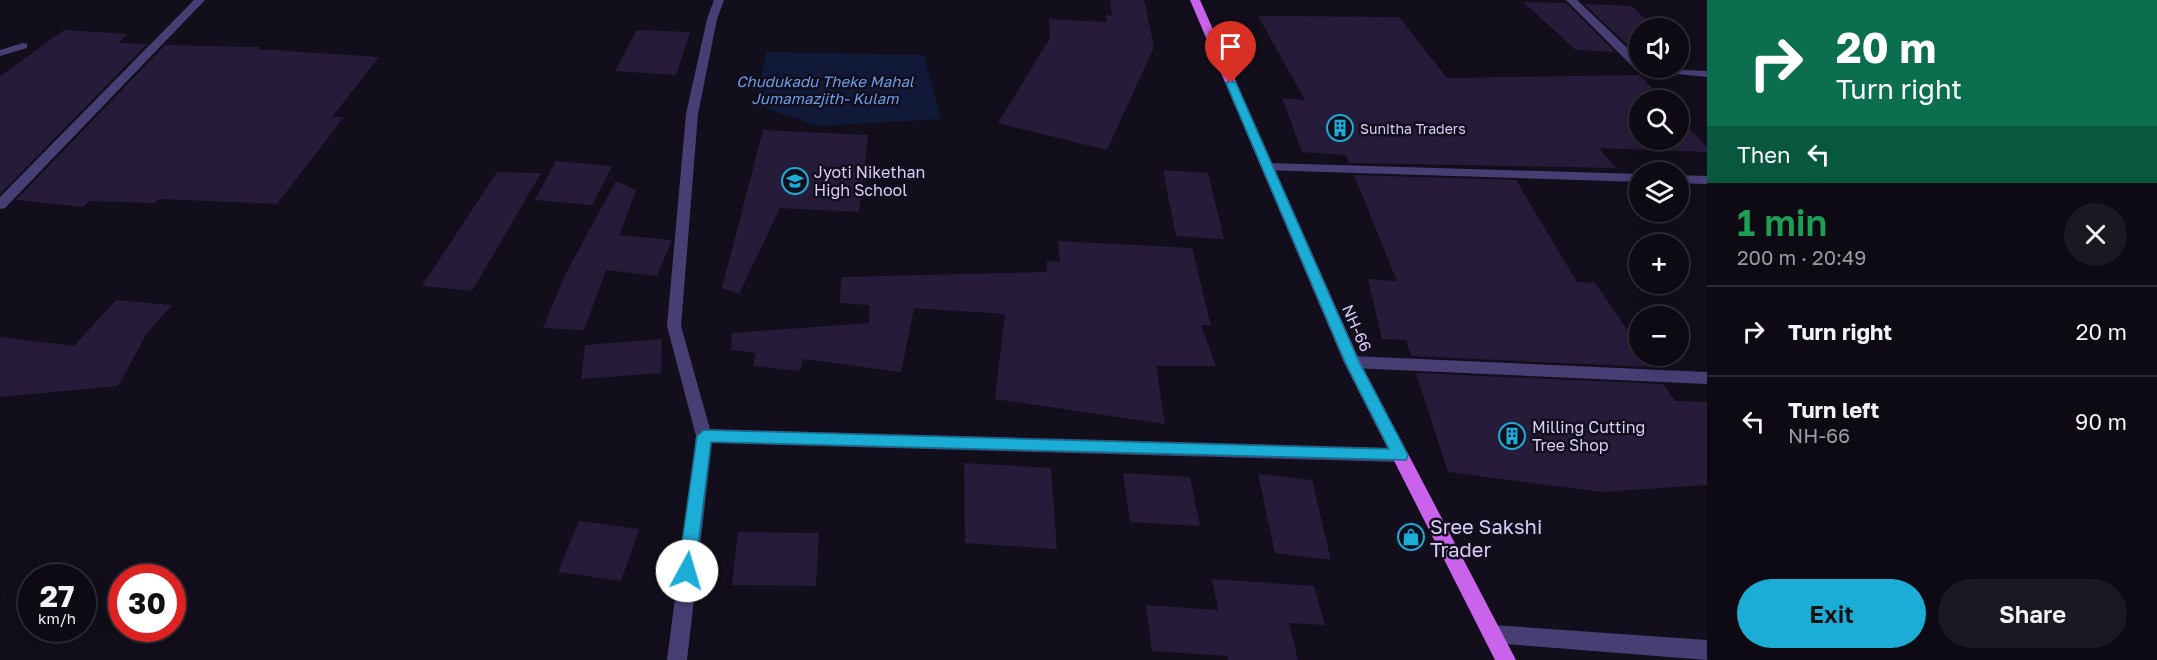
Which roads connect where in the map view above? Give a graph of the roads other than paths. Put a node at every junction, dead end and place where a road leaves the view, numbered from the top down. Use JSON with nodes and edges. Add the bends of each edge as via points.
{"nodes":[{"id":1,"x":200,"y":0,"type":"edge"},
{"id":2,"x":719,"y":0,"type":"edge"},
{"id":3,"x":1195,"y":0,"type":"edge"},
{"id":4,"x":1571,"y":0,"type":"edge"},
{"id":5,"x":23,"y":46,"type":"dead end"},
{"id":6,"x":0,"y":53,"type":"edge"},
{"id":7,"x":1629,"y":56,"type":"edge"},
{"id":8,"x":1689,"y":72,"type":"edge"},
{"id":9,"x":1707,"y":74,"type":"edge"},
{"id":10,"x":1268,"y":167,"type":"junction"},
{"id":11,"x":1629,"y":178,"type":"edge"},
{"id":12,"x":1689,"y":179,"type":"edge"},
{"id":13,"x":1707,"y":180,"type":"edge"},
{"id":14,"x":0,"y":205,"type":"edge"},
{"id":15,"x":1352,"y":362,"type":"junction"},
{"id":16,"x":1707,"y":378,"type":"edge"},
{"id":17,"x":704,"y":436,"type":"junction"},
{"id":18,"x":1400,"y":455,"type":"junction"},
{"id":19,"x":1493,"y":634,"type":"junction"},
{"id":20,"x":1707,"y":650,"type":"edge"},
{"id":21,"x":677,"y":660,"type":"edge"},
{"id":22,"x":1506,"y":660,"type":"edge"}],
"edges":[{"from":1,"to":14,"type":"street"},
{"from":2,"to":17,"type":"street","via":[[692,114],[674,326]]},
{"from":3,"to":10,"type":"main road","name":"NH-66"},
{"from":4,"to":7,"type":"street"},
{"from":5,"to":6,"type":"street"},
{"from":8,"to":9,"type":"street"},
{"from":10,"to":11,"type":"street"},
{"from":10,"to":15,"type":"main road","name":"NH-66"},
{"from":12,"to":13,"type":"street"},
{"from":15,"to":16,"type":"street"},
{"from":15,"to":18,"type":"main road","name":"NH-66"},
{"from":17,"to":18,"type":"street"},
{"from":17,"to":21,"type":"street"},
{"from":18,"to":19,"type":"main road","name":"NH-66"},
{"from":19,"to":20,"type":"street"},
{"from":19,"to":22,"type":"main road","name":"NH-66"}]}
